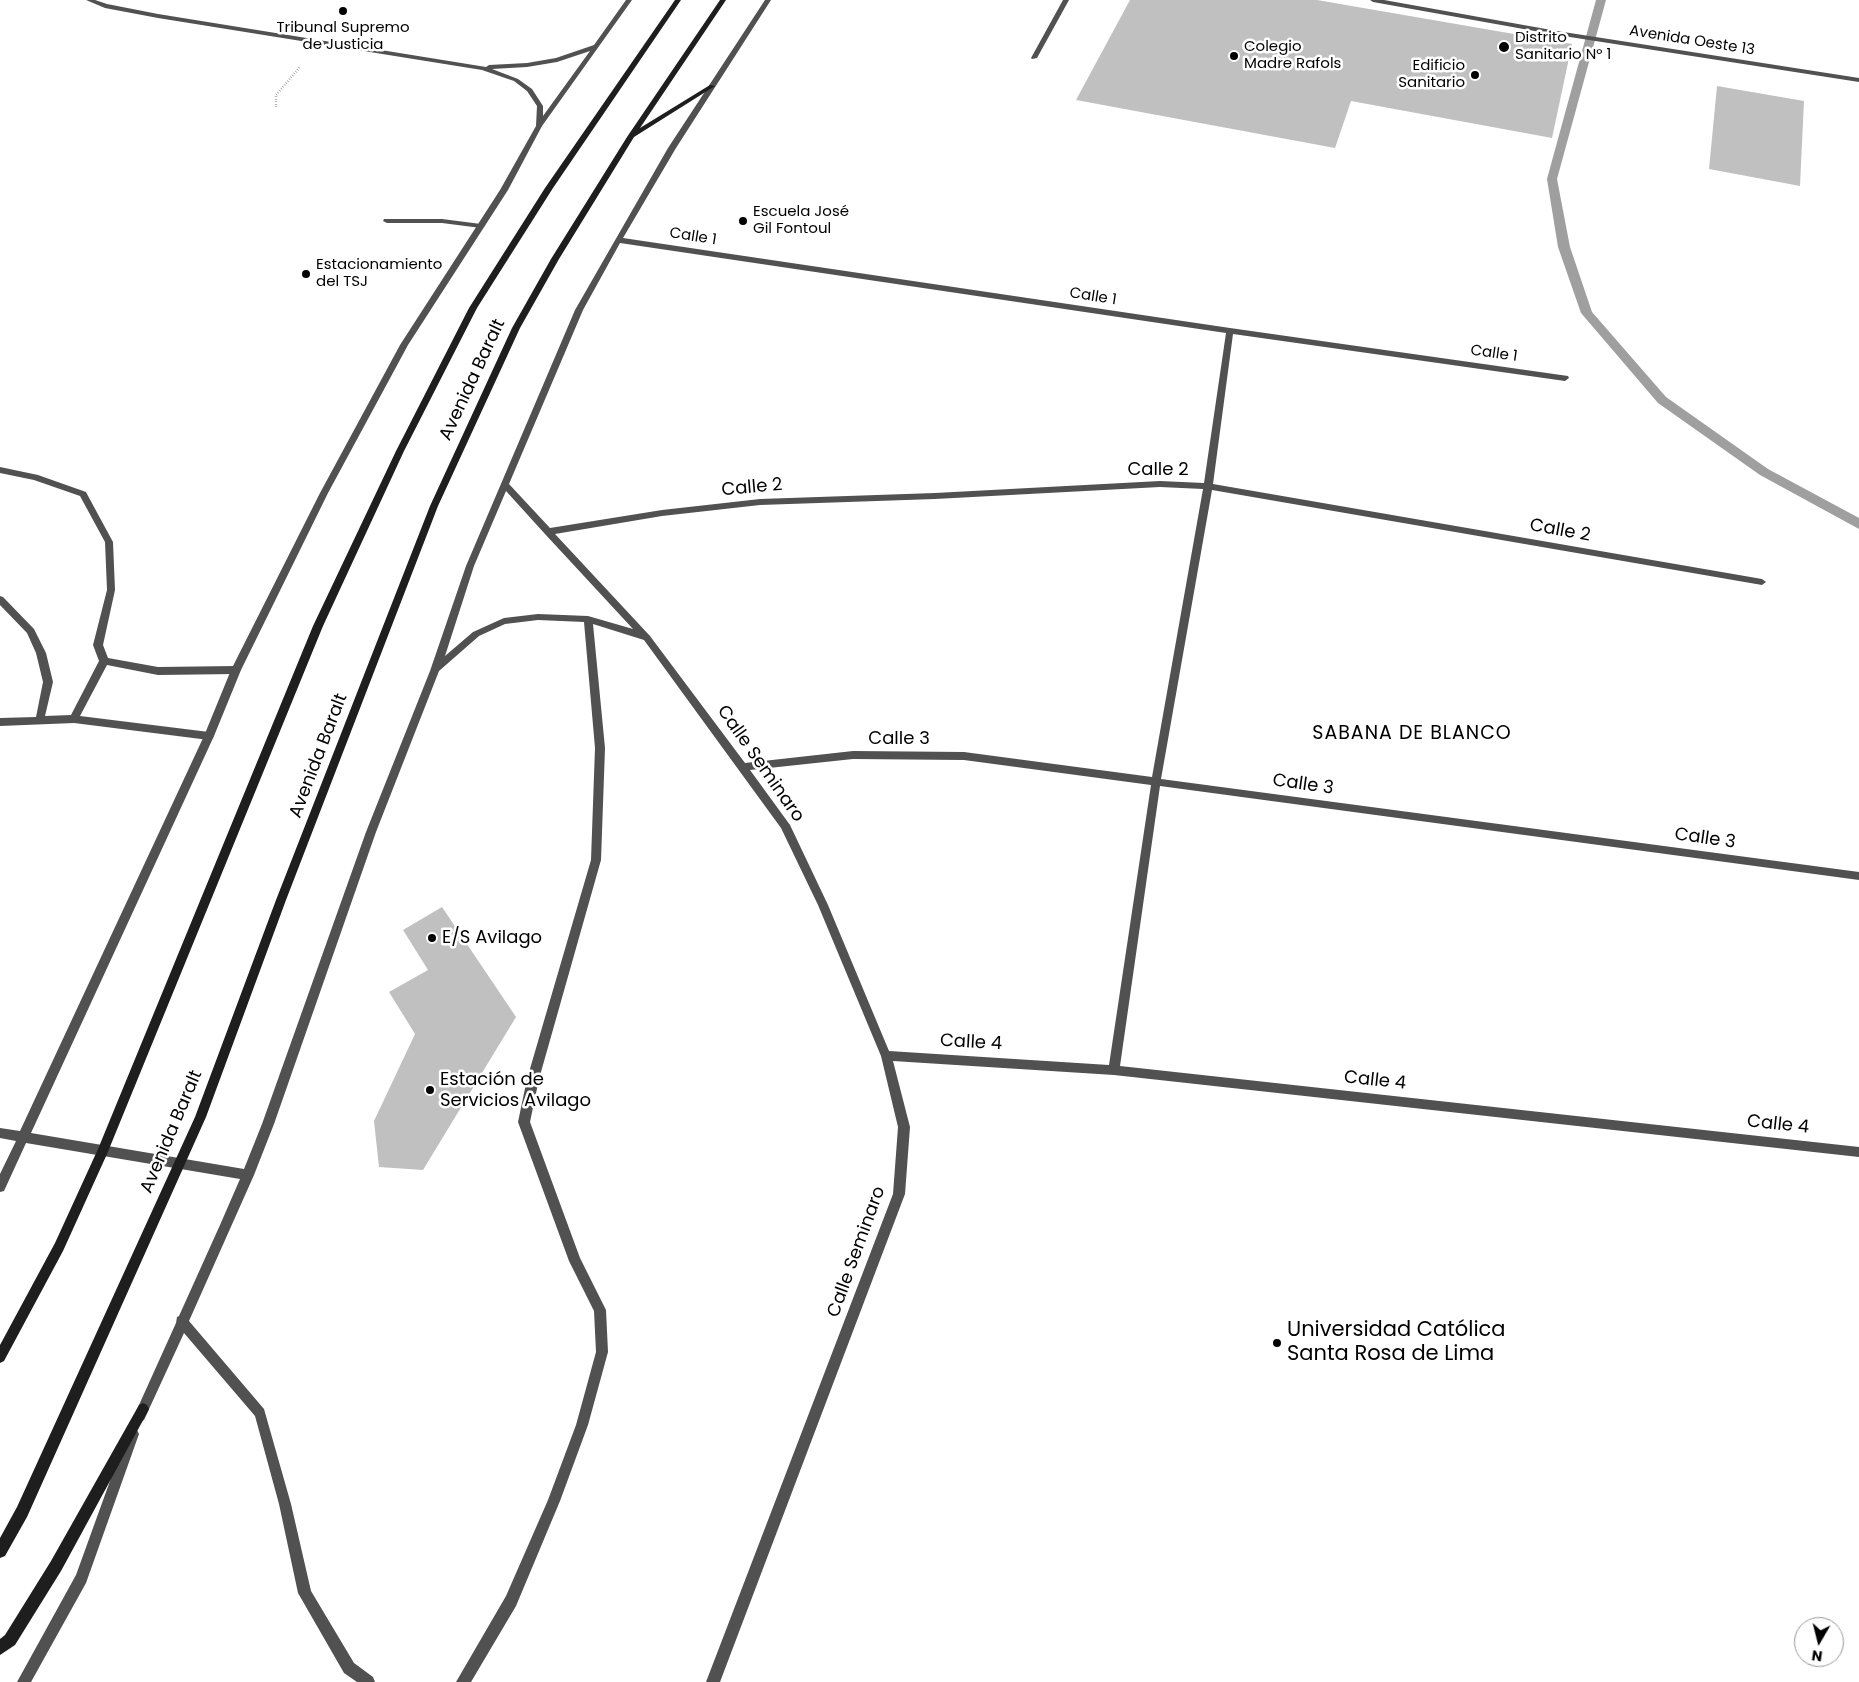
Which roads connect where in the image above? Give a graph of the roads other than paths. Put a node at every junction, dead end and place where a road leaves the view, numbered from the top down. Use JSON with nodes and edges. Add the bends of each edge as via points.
{"nodes":[{"id":1,"x":89,"y":0,"type":"edge"},
{"id":2,"x":629,"y":0,"type":"edge"},
{"id":3,"x":678,"y":0,"type":"edge"},
{"id":4,"x":723,"y":0,"type":"edge"},
{"id":5,"x":768,"y":0,"type":"edge"},
{"id":6,"x":1066,"y":0,"type":"edge"},
{"id":7,"x":1373,"y":0,"type":"edge"},
{"id":8,"x":596,"y":46,"type":"junction"},
{"id":9,"x":1034,"y":58,"type":"dead end"},
{"id":10,"x":483,"y":68,"type":"junction"},
{"id":11,"x":1859,"y":80,"type":"edge"},
{"id":12,"x":712,"y":86,"type":"junction"},
{"id":13,"x":539,"y":126,"type":"junction"},
{"id":14,"x":630,"y":137,"type":"junction"},
{"id":15,"x":388,"y":221,"type":"dead end"},
{"id":16,"x":481,"y":226,"type":"junction"},
{"id":17,"x":618,"y":240,"type":"junction"},
{"id":18,"x":1230,"y":331,"type":"junction"},
{"id":19,"x":1565,"y":378,"type":"dead end"},
{"id":20,"x":0,"y":470,"type":"edge"},
{"id":21,"x":504,"y":484,"type":"junction"},
{"id":22,"x":1208,"y":486,"type":"junction"},
{"id":23,"x":548,"y":532,"type":"junction"},
{"id":24,"x":1762,"y":582,"type":"dead end"},
{"id":25,"x":0,"y":599,"type":"edge"},
{"id":26,"x":588,"y":619,"type":"junction"},
{"id":27,"x":647,"y":638,"type":"junction"},
{"id":28,"x":104,"y":661,"type":"junction"},
{"id":29,"x":236,"y":670,"type":"junction"},
{"id":30,"x":435,"y":671,"type":"junction"},
{"id":31,"x":40,"y":719,"type":"junction"},
{"id":32,"x":74,"y":719,"type":"junction"},
{"id":33,"x":0,"y":722,"type":"edge"},
{"id":34,"x":209,"y":736,"type":"junction"},
{"id":35,"x":742,"y":766,"type":"junction"},
{"id":36,"x":1156,"y":782,"type":"junction"},
{"id":37,"x":1859,"y":876,"type":"edge"},
{"id":38,"x":886,"y":1056,"type":"junction"},
{"id":39,"x":1114,"y":1070,"type":"junction"},
{"id":40,"x":0,"y":1133,"type":"edge"},
{"id":41,"x":22,"y":1137,"type":"junction"},
{"id":42,"x":103,"y":1150,"type":"junction"},
{"id":43,"x":1859,"y":1152,"type":"edge"},
{"id":44,"x":179,"y":1162,"type":"junction"},
{"id":45,"x":248,"y":1175,"type":"junction"},
{"id":46,"x":0,"y":1188,"type":"edge"},
{"id":47,"x":181,"y":1321,"type":"junction"},
{"id":48,"x":0,"y":1356,"type":"edge"},
{"id":49,"x":143,"y":1409,"type":"junction"},
{"id":50,"x":0,"y":1551,"type":"edge"},
{"id":51,"x":0,"y":1648,"type":"edge"},
{"id":52,"x":24,"y":1682,"type":"edge"},
{"id":53,"x":368,"y":1682,"type":"edge"},
{"id":54,"x":463,"y":1682,"type":"edge"},
{"id":55,"x":713,"y":1682,"type":"edge"}],
"edges":[{"from":1,"to":10,"type":"street","via":[[158,16]]},
{"from":2,"to":8,"type":"street"},
{"from":3,"to":42,"type":"main road","name":"Avenida Baralt","via":[[549,188],[473,308],[400,451],[318,626]]},
{"from":4,"to":14,"type":"main road","name":"Avenida Baralt"},
{"from":5,"to":12,"type":"street"},
{"from":6,"to":9,"type":"street"},
{"from":7,"to":11,"type":"street","name":"Avenida Oeste 13","via":[[1685,54]]},
{"from":8,"to":10,"type":"street","via":[[542,63]]},
{"from":8,"to":13,"type":"street"},
{"from":10,"to":13,"type":"street","via":[[516,80],[530,90],[540,106]]},
{"from":12,"to":14,"type":"main road"},
{"from":12,"to":17,"type":"street"},
{"from":13,"to":16,"type":"street"},
{"from":14,"to":44,"type":"main road","name":"Avenida Baralt","via":[[554,259],[516,328],[434,506],[200,1117]]},
{"from":15,"to":16,"type":"street"},
{"from":16,"to":29,"type":"street","via":[[404,345],[324,493]]},
{"from":17,"to":18,"type":"street","name":"Calle 1"},
{"from":17,"to":21,"type":"street","via":[[579,310]]},
{"from":18,"to":19,"type":"street","name":"Calle 1"},
{"from":18,"to":22,"type":"street"},
{"from":20,"to":28,"type":"street","via":[[35,477],[83,494],[109,542],[111,590],[98,645]]},
{"from":21,"to":23,"type":"street","name":"Calle Seminaro"},
{"from":21,"to":30,"type":"street","via":[[470,566]]},
{"from":22,"to":23,"type":"street","name":"Calle 2","via":[[1160,484],[760,502],[662,513]]},
{"from":22,"to":24,"type":"street","name":"Calle 2"},
{"from":22,"to":36,"type":"street"},
{"from":23,"to":27,"type":"street","name":"Calle Seminaro"},
{"from":25,"to":31,"type":"street","via":[[32,631],[42,653],[48,682]]},
{"from":26,"to":27,"type":"street"},
{"from":26,"to":30,"type":"street","via":[[538,617],[504,621],[476,634]]},
{"from":26,"to":54,"type":"street","via":[[600,748],[596,860],[533,1079],[524,1122],[575,1261],[600,1310],[602,1352],[582,1425],[554,1501],[511,1601]]},
{"from":27,"to":35,"type":"street","name":"Calle Seminaro"},
{"from":28,"to":29,"type":"street","via":[[158,670]]},
{"from":28,"to":32,"type":"street"},
{"from":29,"to":34,"type":"street"},
{"from":30,"to":45,"type":"street","via":[[371,832]]},
{"from":31,"to":32,"type":"street"},
{"from":31,"to":33,"type":"street"},
{"from":32,"to":34,"type":"street"},
{"from":34,"to":41,"type":"street"},
{"from":35,"to":36,"type":"street","name":"Calle 3","via":[[853,755],[964,756]]},
{"from":35,"to":38,"type":"street","name":"Calle Seminaro","via":[[785,825],[823,905]]},
{"from":36,"to":37,"type":"street","name":"Calle 3"},
{"from":36,"to":39,"type":"street"},
{"from":38,"to":39,"type":"street","name":"Calle 4"},
{"from":38,"to":55,"type":"street","name":"Calle Seminaro","via":[[904,1126],[899,1194]]},
{"from":39,"to":43,"type":"street","name":"Calle 4"},
{"from":40,"to":41,"type":"street"},
{"from":41,"to":42,"type":"street"},
{"from":41,"to":46,"type":"street"},
{"from":42,"to":44,"type":"street"},
{"from":42,"to":48,"type":"main road","name":"Avenida Baralt","via":[[59,1247]]},
{"from":44,"to":45,"type":"street"},
{"from":44,"to":50,"type":"main road","name":"Avenida Baralt","via":[[22,1512]]},
{"from":45,"to":47,"type":"street"},
{"from":47,"to":49,"type":"street"},
{"from":47,"to":53,"type":"street","via":[[260,1414],[305,1593],[349,1668]]},
{"from":49,"to":51,"type":"main road","via":[[56,1566],[10,1640]]},
{"from":49,"to":52,"type":"street","via":[[81,1578]]}]}
